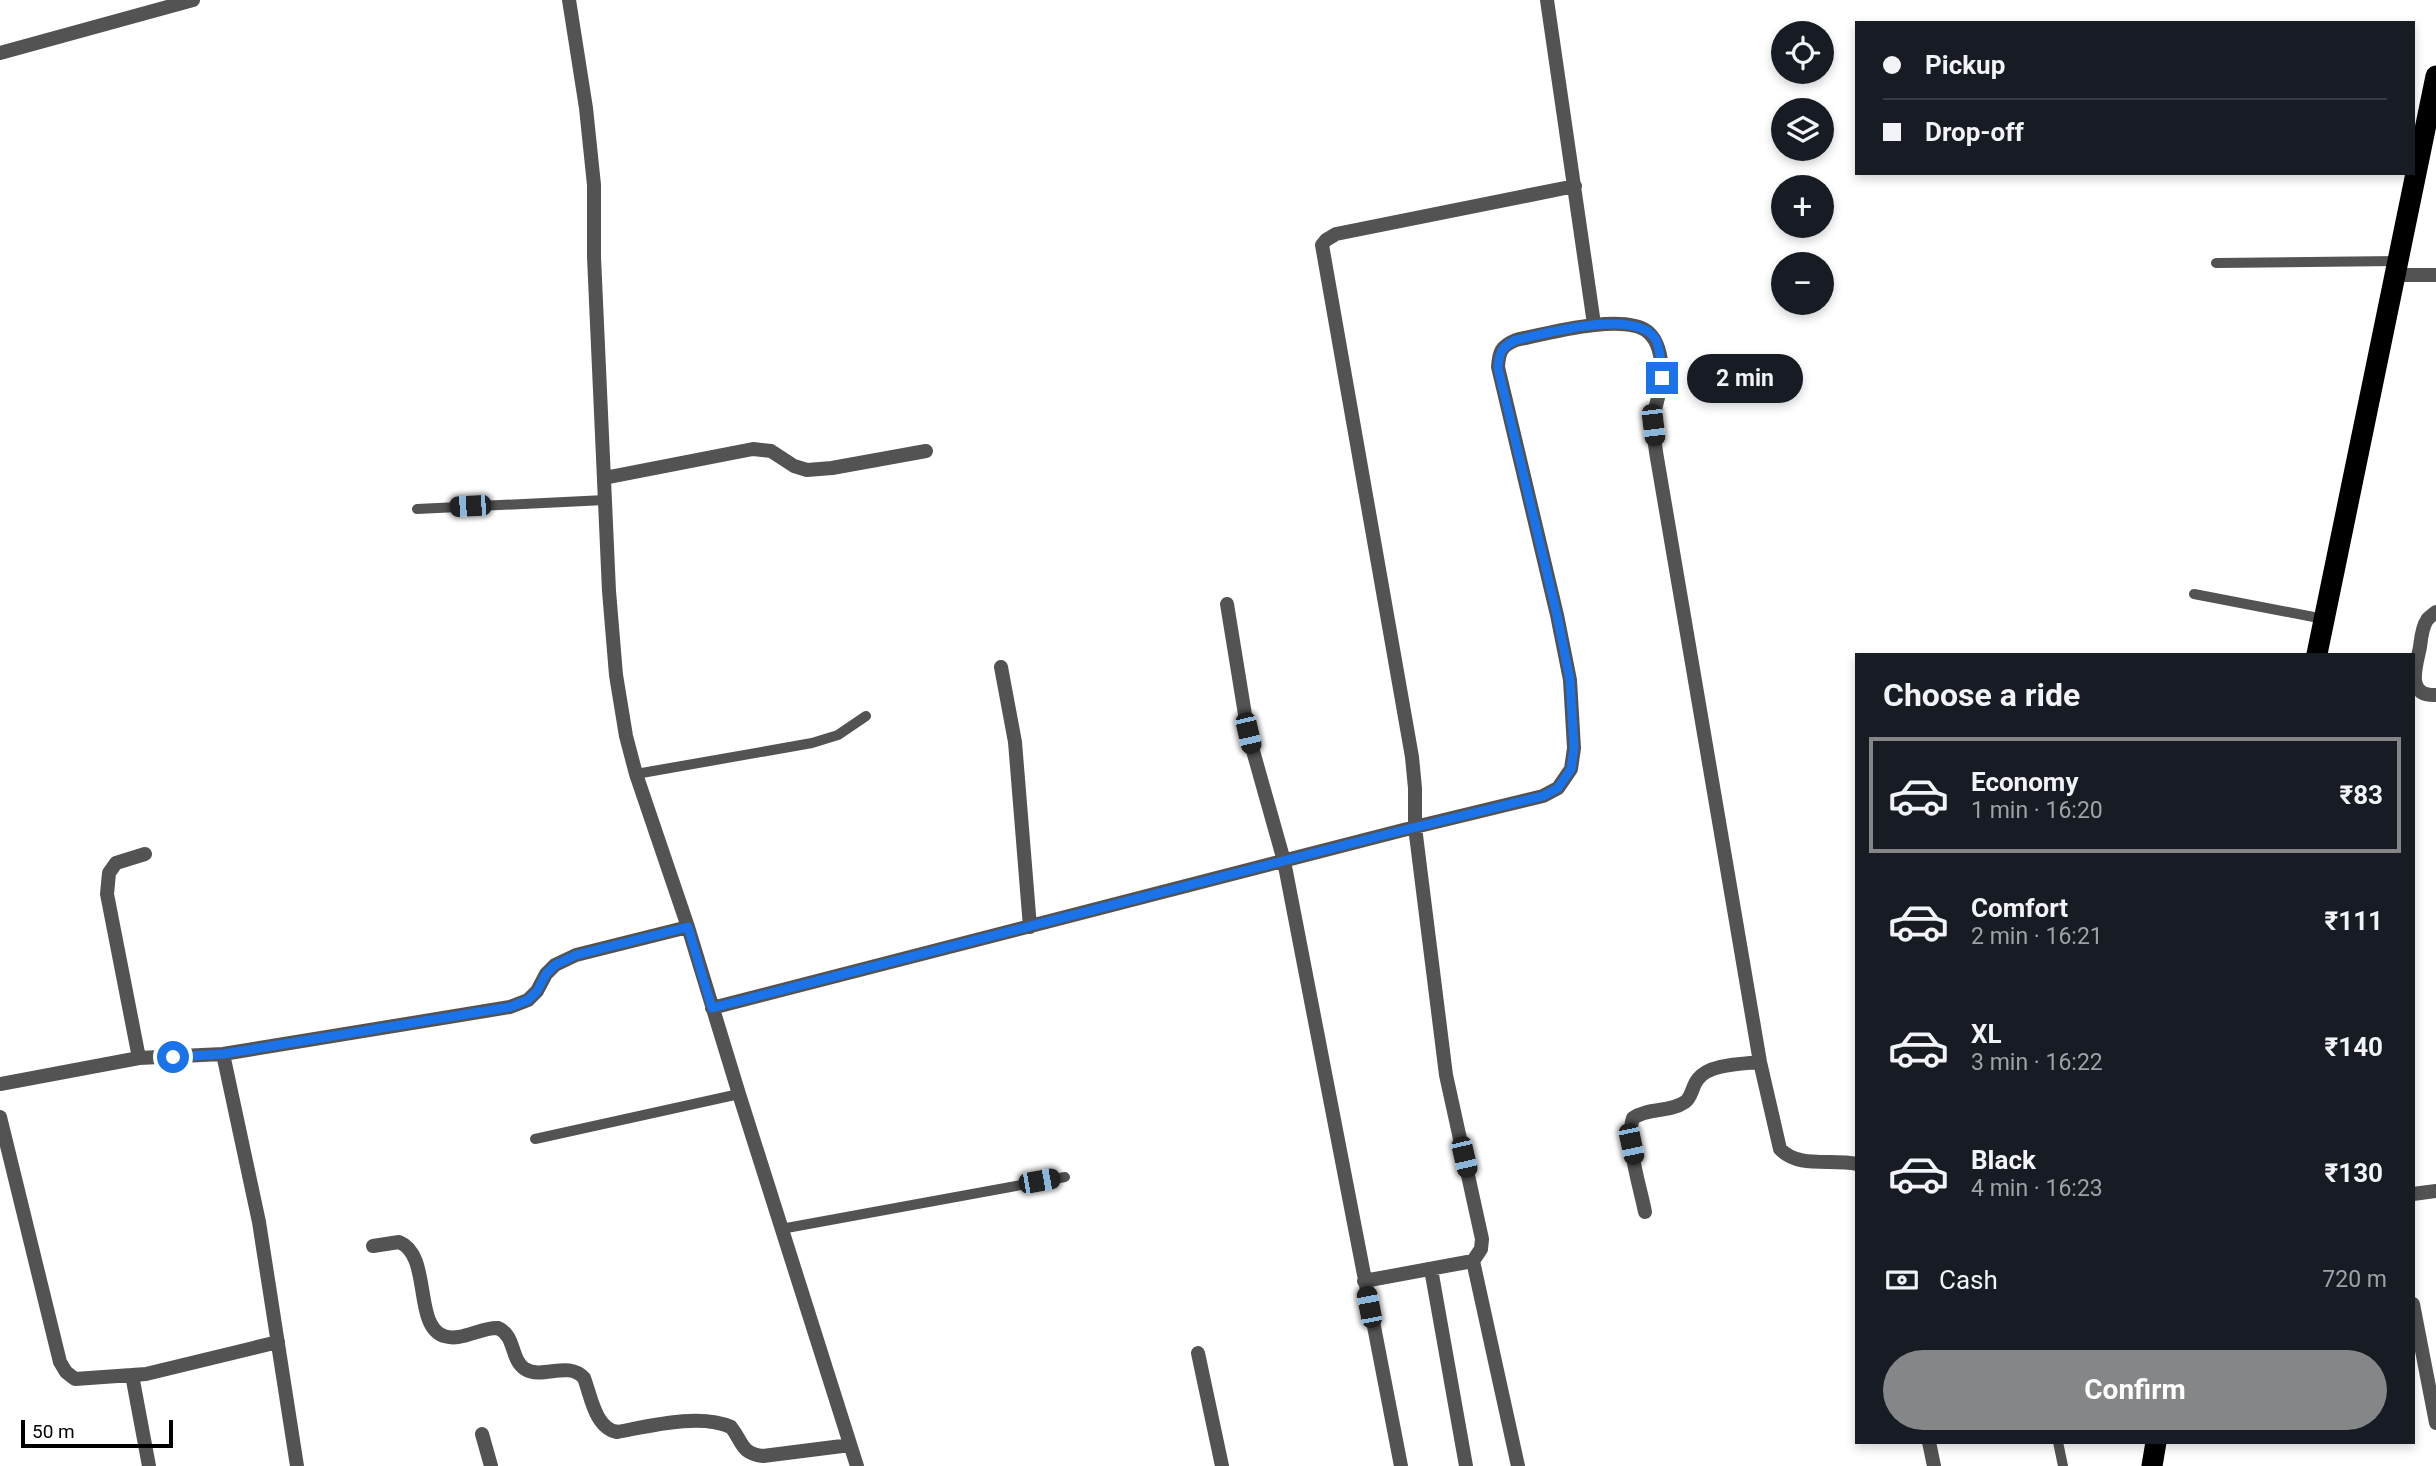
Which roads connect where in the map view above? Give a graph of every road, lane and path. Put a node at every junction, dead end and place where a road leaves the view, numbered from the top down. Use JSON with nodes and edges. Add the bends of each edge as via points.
{"nodes":[{"id":1,"x":193,"y":0,"type":"edge"},
{"id":2,"x":569,"y":0,"type":"edge"},
{"id":3,"x":1547,"y":0,"type":"edge"},
{"id":4,"x":0,"y":53,"type":"edge"},
{"id":5,"x":2436,"y":76,"type":"edge"},
{"id":6,"x":1574,"y":186,"type":"junction"},
{"id":7,"x":2216,"y":263,"type":"dead end"},
{"id":8,"x":2396,"y":268,"type":"junction"},
{"id":9,"x":2436,"y":275,"type":"edge"},
{"id":10,"x":1594,"y":324,"type":"junction"},
{"id":11,"x":926,"y":451,"type":"dead end"},
{"id":12,"x":604,"y":478,"type":"junction"},
{"id":13,"x":605,"y":500,"type":"junction"},
{"id":14,"x":417,"y":509,"type":"dead end"},
{"id":15,"x":2194,"y":594,"type":"dead end"},
{"id":16,"x":1227,"y":604,"type":"dead end"},
{"id":17,"x":2436,"y":612,"type":"edge"},
{"id":18,"x":2324,"y":619,"type":"junction"},
{"id":19,"x":2317,"y":653,"type":"edge"},
{"id":20,"x":1001,"y":667,"type":"dead end"},
{"id":21,"x":2415,"y":671,"type":"edge"},
{"id":22,"x":2415,"y":685,"type":"edge"},
{"id":23,"x":2436,"y":695,"type":"edge"},
{"id":24,"x":866,"y":716,"type":"dead end"},
{"id":25,"x":636,"y":774,"type":"junction"},
{"id":26,"x":1415,"y":827,"type":"junction"},
{"id":27,"x":145,"y":854,"type":"dead end"},
{"id":28,"x":1284,"y":861,"type":"junction"},
{"id":29,"x":688,"y":927,"type":"junction"},
{"id":30,"x":1030,"y":927,"type":"junction"},
{"id":31,"x":712,"y":1008,"type":"junction"},
{"id":32,"x":223,"y":1054,"type":"junction"},
{"id":33,"x":139,"y":1058,"type":"junction"},
{"id":34,"x":1760,"y":1062,"type":"junction"},
{"id":35,"x":0,"y":1084,"type":"edge"},
{"id":36,"x":738,"y":1094,"type":"junction"},
{"id":37,"x":0,"y":1116,"type":"edge"},
{"id":38,"x":535,"y":1139,"type":"dead end"},
{"id":39,"x":1855,"y":1164,"type":"edge"},
{"id":40,"x":1065,"y":1177,"type":"dead end"},
{"id":41,"x":2436,"y":1191,"type":"edge"},
{"id":42,"x":2415,"y":1194,"type":"edge"},
{"id":43,"x":1645,"y":1212,"type":"dead end"},
{"id":44,"x":782,"y":1229,"type":"junction"},
{"id":45,"x":373,"y":1246,"type":"dead end"},
{"id":46,"x":1473,"y":1261,"type":"junction"},
{"id":47,"x":1431,"y":1269,"type":"junction"},
{"id":48,"x":1364,"y":1281,"type":"junction"},
{"id":49,"x":2415,"y":1314,"type":"edge"},
{"id":50,"x":278,"y":1342,"type":"junction"},
{"id":51,"x":1198,"y":1353,"type":"dead end"},
{"id":52,"x":132,"y":1375,"type":"junction"},
{"id":53,"x":2436,"y":1423,"type":"edge"},
{"id":54,"x":482,"y":1434,"type":"dead end"},
{"id":55,"x":1929,"y":1444,"type":"edge"},
{"id":56,"x":2058,"y":1444,"type":"edge"},
{"id":57,"x":2156,"y":1444,"type":"edge"},
{"id":58,"x":850,"y":1445,"type":"junction"},
{"id":59,"x":149,"y":1466,"type":"edge"},
{"id":60,"x":297,"y":1466,"type":"edge"},
{"id":61,"x":491,"y":1466,"type":"edge"},
{"id":62,"x":857,"y":1466,"type":"edge"},
{"id":63,"x":1222,"y":1466,"type":"edge"},
{"id":64,"x":1401,"y":1466,"type":"edge"},
{"id":65,"x":1466,"y":1466,"type":"edge"},
{"id":66,"x":1518,"y":1466,"type":"edge"},
{"id":67,"x":1934,"y":1466,"type":"edge"},
{"id":68,"x":2063,"y":1466,"type":"edge"},
{"id":69,"x":2152,"y":1466,"type":"edge"}],
"edges":[{"from":1,"to":4,"type":"street"},
{"from":2,"to":12,"type":"street","via":[[594,185]]},
{"from":3,"to":6,"type":"street"},
{"from":5,"to":8,"type":"highway"},
{"from":6,"to":10,"type":"street"},
{"from":6,"to":26,"type":"street","via":[[1336,234],[1322,245],[1412,757]]},
{"from":7,"to":8,"type":"lane"},
{"from":8,"to":9,"type":"street"},
{"from":8,"to":18,"type":"highway"},
{"from":10,"to":26,"type":"street","via":[[1505,345],[1498,368],[1570,680],[1571,769],[1558,788],[1543,796]]},
{"from":10,"to":34,"type":"street","via":[[1646,330],[1661,358],[1653,425],[1656,452]]},
{"from":11,"to":12,"type":"street","via":[[807,470],[771,451],[753,449]]},
{"from":12,"to":13,"type":"street"},
{"from":13,"to":14,"type":"lane"},
{"from":13,"to":25,"type":"street","via":[[616,675]]},
{"from":15,"to":18,"type":"lane"},
{"from":16,"to":28,"type":"street","via":[[1248,733]]},
{"from":17,"to":21,"type":"street","via":[[2424,627]]},
{"from":18,"to":19,"type":"highway"},
{"from":20,"to":30,"type":"street","via":[[1015,742]]},
{"from":22,"to":23,"type":"street","via":[[2427,695]]},
{"from":24,"to":25,"type":"lane","via":[[838,735],[812,743]]},
{"from":25,"to":29,"type":"street"},
{"from":26,"to":28,"type":"street"},
{"from":26,"to":46,"type":"street","via":[[1446,1075],[1482,1239]]},
{"from":27,"to":33,"type":"street","via":[[116,863],[109,873],[107,894]]},
{"from":28,"to":30,"type":"street"},
{"from":28,"to":48,"type":"street"},
{"from":29,"to":31,"type":"street"},
{"from":29,"to":32,"type":"street","via":[[576,955],[555,965],[528,1000],[510,1007]]},
{"from":30,"to":31,"type":"street"},
{"from":31,"to":36,"type":"street"},
{"from":32,"to":33,"type":"street"},
{"from":32,"to":50,"type":"street","via":[[259,1222]]},
{"from":33,"to":35,"type":"street"},
{"from":34,"to":39,"type":"street","via":[[1780,1149],[1788,1157],[1804,1161]]},
{"from":34,"to":43,"type":"street","via":[[1705,1072],[1687,1101],[1633,1118],[1631,1144]]},
{"from":36,"to":38,"type":"lane"},
{"from":36,"to":44,"type":"street"},
{"from":37,"to":52,"type":"street","via":[[63,1367],[79,1380]]},
{"from":40,"to":44,"type":"lane"},
{"from":41,"to":42,"type":"street"},
{"from":44,"to":58,"type":"street"},
{"from":45,"to":58,"type":"street","via":[[399,1242],[410,1250],[429,1320],[438,1333],[451,1337],[498,1328],[509,1337],[527,1370],[579,1373],[600,1421],[611,1431],[680,1422],[723,1424],[731,1427],[745,1450],[763,1456]]},
{"from":46,"to":47,"type":"street"},
{"from":46,"to":66,"type":"street"},
{"from":47,"to":48,"type":"street"},
{"from":47,"to":65,"type":"street"},
{"from":48,"to":64,"type":"street"},
{"from":49,"to":53,"type":"street"},
{"from":50,"to":52,"type":"street"},
{"from":50,"to":60,"type":"street"},
{"from":51,"to":63,"type":"street"},
{"from":52,"to":59,"type":"street"},
{"from":54,"to":61,"type":"street"},
{"from":55,"to":67,"type":"street"},
{"from":56,"to":68,"type":"lane"},
{"from":57,"to":69,"type":"highway"},
{"from":58,"to":62,"type":"street"}]}
